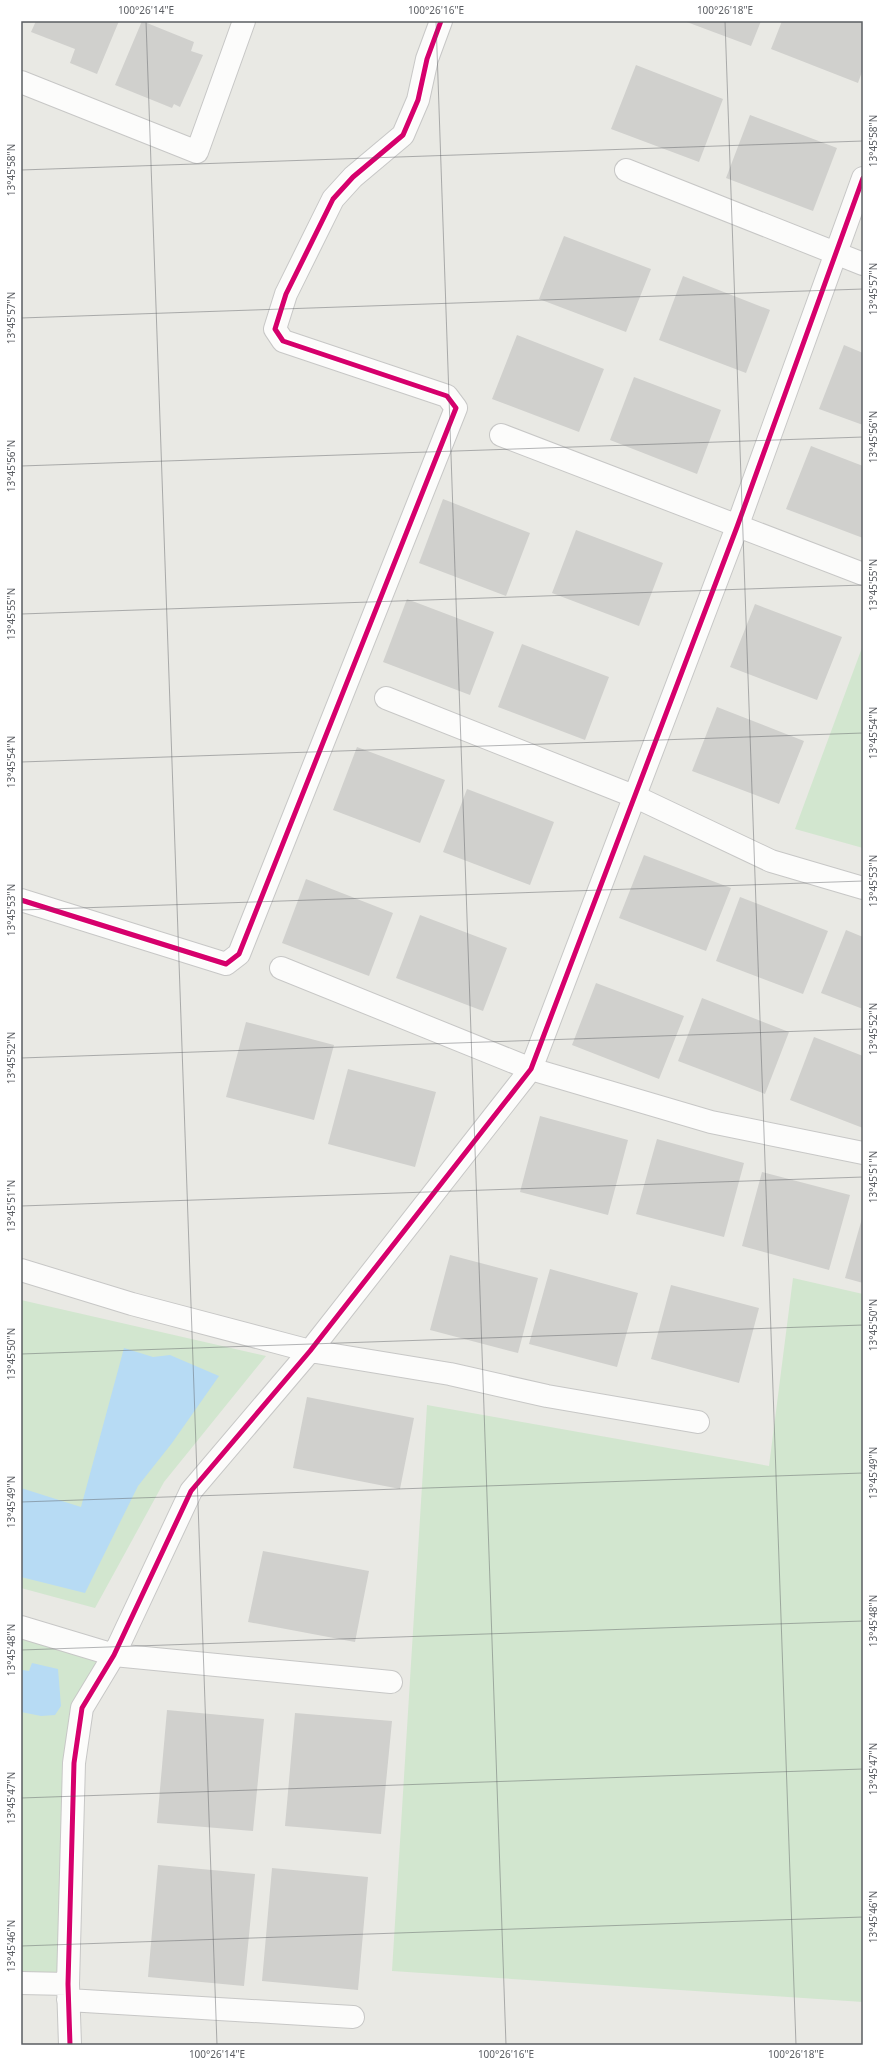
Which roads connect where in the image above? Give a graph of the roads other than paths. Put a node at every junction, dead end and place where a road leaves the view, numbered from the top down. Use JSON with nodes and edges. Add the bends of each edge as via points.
{"nodes":[{"id":1,"x":244,"y":21,"type":"edge"},
{"id":2,"x":441,"y":21,"type":"edge"},
{"id":3,"x":21,"y":82,"type":"edge"},
{"id":4,"x":626,"y":170,"type":"dead end"},
{"id":5,"x":863,"y":178,"type":"edge"},
{"id":6,"x":836,"y":253,"type":"junction"},
{"id":7,"x":863,"y":264,"type":"edge"},
{"id":8,"x":501,"y":435,"type":"dead end"},
{"id":9,"x":737,"y":526,"type":"junction"},
{"id":10,"x":863,"y":574,"type":"edge"},
{"id":11,"x":386,"y":698,"type":"dead end"},
{"id":12,"x":636,"y":797,"type":"junction"},
{"id":13,"x":863,"y":888,"type":"edge"},
{"id":14,"x":21,"y":900,"type":"edge"},
{"id":15,"x":281,"y":968,"type":"dead end"},
{"id":16,"x":531,"y":1069,"type":"junction"},
{"id":17,"x":863,"y":1153,"type":"edge"},
{"id":18,"x":21,"y":1270,"type":"edge"},
{"id":19,"x":310,"y":1351,"type":"junction"},
{"id":20,"x":698,"y":1422,"type":"dead end"},
{"id":21,"x":21,"y":1627,"type":"edge"},
{"id":22,"x":114,"y":1655,"type":"junction"},
{"id":23,"x":391,"y":1682,"type":"dead end"},
{"id":24,"x":21,"y":1983,"type":"edge"},
{"id":25,"x":68,"y":1992,"type":"junction"},
{"id":26,"x":353,"y":2017,"type":"dead end"},
{"id":27,"x":70,"y":2045,"type":"edge"}],
"edges":[{"from":1,"to":3,"type":"street","via":[[197,152]]},
{"from":2,"to":14,"type":"street","via":[[427,59],[418,100],[403,135],[353,176],[333,198],[286,294],[275,329],[283,342],[447,396],[456,408],[239,954],[226,964]]},
{"from":4,"to":6,"type":"street"},
{"from":5,"to":6,"type":"street"},
{"from":6,"to":7,"type":"street"},
{"from":6,"to":9,"type":"street"},
{"from":8,"to":9,"type":"street"},
{"from":9,"to":10,"type":"street"},
{"from":9,"to":12,"type":"street"},
{"from":11,"to":12,"type":"street"},
{"from":12,"to":13,"type":"street","via":[[771,860]]},
{"from":12,"to":16,"type":"street"},
{"from":15,"to":16,"type":"street"},
{"from":16,"to":17,"type":"street","via":[[711,1122]]},
{"from":16,"to":19,"type":"street"},
{"from":18,"to":19,"type":"street","via":[[132,1304]]},
{"from":19,"to":20,"type":"street","via":[[450,1374],[547,1396]]},
{"from":19,"to":22,"type":"street","via":[[191,1491]]},
{"from":21,"to":22,"type":"street"},
{"from":22,"to":23,"type":"street"},
{"from":22,"to":25,"type":"street","via":[[82,1708],[74,1763]]},
{"from":24,"to":25,"type":"street"},
{"from":25,"to":26,"type":"street"},
{"from":25,"to":27,"type":"street"}]}
